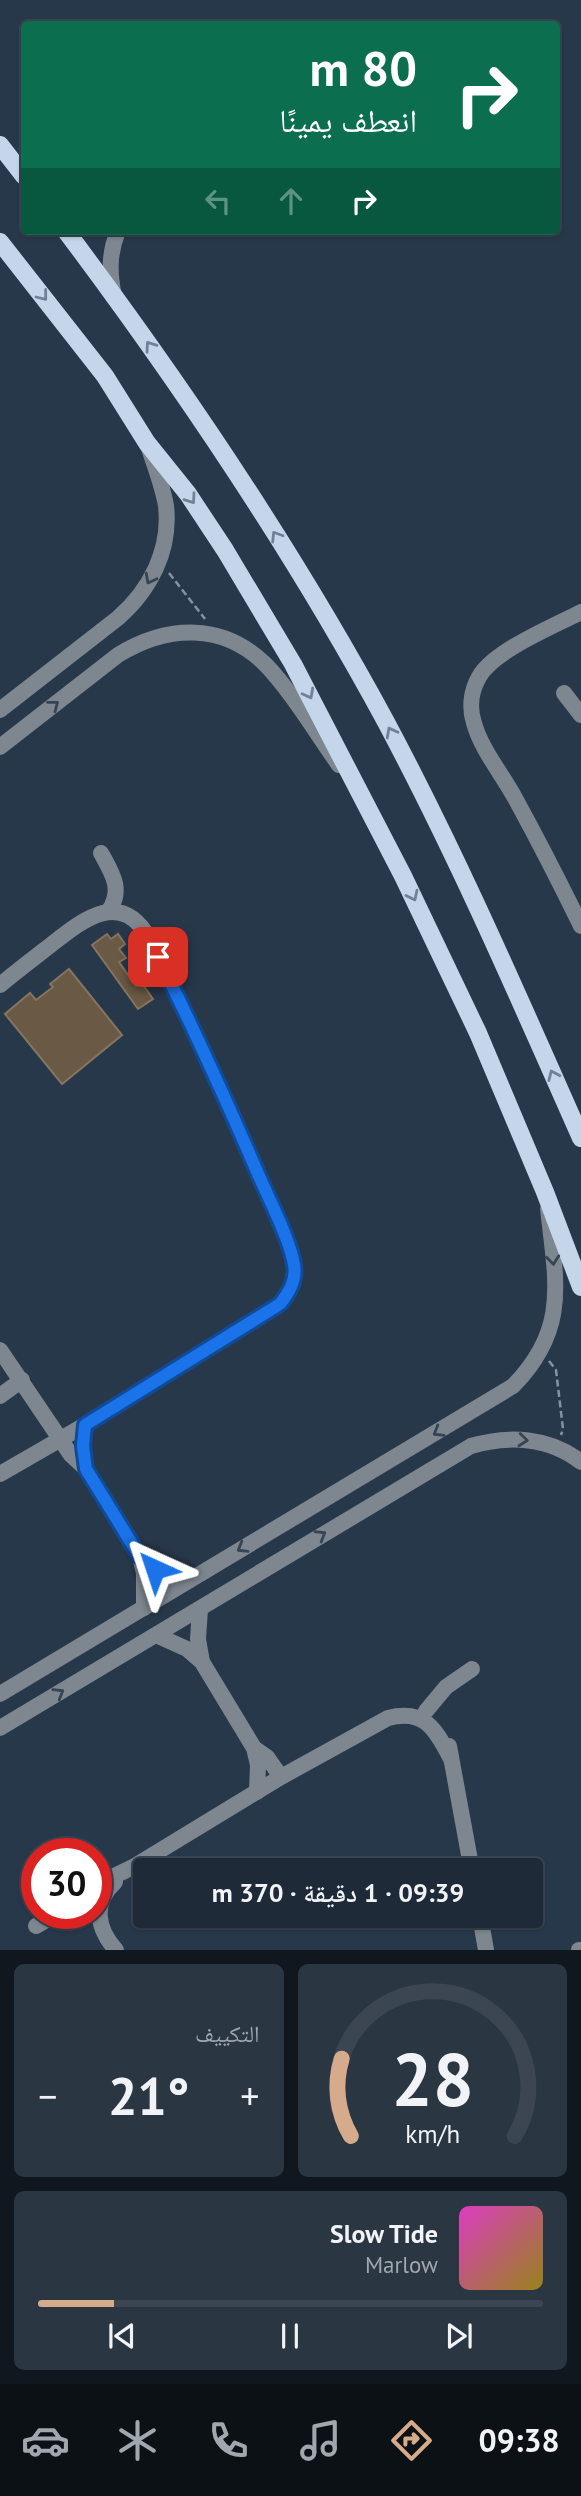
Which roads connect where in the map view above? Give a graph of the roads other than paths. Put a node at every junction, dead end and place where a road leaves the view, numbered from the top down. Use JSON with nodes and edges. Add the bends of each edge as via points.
{"nodes":[{"id":1,"x":0,"y":145,"type":"edge"},
{"id":2,"x":21,"y":172,"type":"edge"},
{"id":3,"x":69,"y":235,"type":"edge"},
{"id":4,"x":117,"y":235,"type":"edge"},
{"id":5,"x":0,"y":243,"type":"edge"},
{"id":6,"x":114,"y":296,"type":"junction"},
{"id":7,"x":147,"y":443,"type":"junction"},
{"id":8,"x":581,"y":612,"type":"edge"},
{"id":9,"x":564,"y":693,"type":"dead end"},
{"id":10,"x":0,"y":710,"type":"edge"},
{"id":11,"x":581,"y":715,"type":"edge"},
{"id":12,"x":0,"y":747,"type":"edge"},
{"id":13,"x":364,"y":799,"type":"junction"},
{"id":14,"x":101,"y":853,"type":"dead end"},
{"id":15,"x":108,"y":912,"type":"junction"},
{"id":16,"x":581,"y":926,"type":"edge"},
{"id":17,"x":0,"y":985,"type":"edge"},
{"id":18,"x":581,"y":1138,"type":"edge"},
{"id":19,"x":545,"y":1192,"type":"junction"},
{"id":20,"x":581,"y":1287,"type":"edge"},
{"id":21,"x":0,"y":1350,"type":"edge"},
{"id":22,"x":22,"y":1380,"type":"junction"},
{"id":23,"x":0,"y":1396,"type":"edge"},
{"id":24,"x":85,"y":1425,"type":"junction"},
{"id":25,"x":60,"y":1438,"type":"junction"},
{"id":26,"x":581,"y":1462,"type":"edge"},
{"id":27,"x":86,"y":1469,"type":"junction"},
{"id":28,"x":0,"y":1474,"type":"edge"},
{"id":29,"x":140,"y":1557,"type":"junction"},
{"id":30,"x":181,"y":1584,"type":"junction"},
{"id":31,"x":144,"y":1608,"type":"junction"},
{"id":32,"x":200,"y":1609,"type":"junction"},
{"id":33,"x":156,"y":1635,"type":"junction"},
{"id":34,"x":202,"y":1662,"type":"junction"},
{"id":35,"x":472,"y":1668,"type":"dead end"},
{"id":36,"x":0,"y":1695,"type":"edge"},
{"id":37,"x":426,"y":1711,"type":"junction"},
{"id":38,"x":0,"y":1728,"type":"edge"},
{"id":39,"x":362,"y":1732,"type":"junction"},
{"id":40,"x":254,"y":1748,"type":"junction"},
{"id":41,"x":450,"y":1757,"type":"junction"},
{"id":42,"x":281,"y":1777,"type":"junction"},
{"id":43,"x":257,"y":1793,"type":"junction"},
{"id":44,"x":148,"y":1858,"type":"edge"},
{"id":45,"x":469,"y":1858,"type":"edge"},
{"id":46,"x":133,"y":1867,"type":"joint"},
{"id":47,"x":112,"y":1877,"type":"edge"},
{"id":48,"x":482,"y":1928,"type":"edge"},
{"id":49,"x":93,"y":1929,"type":"edge"},
{"id":50,"x":486,"y":1946,"type":"edge"},
{"id":51,"x":106,"y":1950,"type":"edge"},
{"id":52,"x":116,"y":1950,"type":"edge"},
{"id":53,"x":502,"y":1950,"type":"edge"}],
"edges":[{"from":1,"to":2,"type":"main road"},
{"from":3,"to":6,"type":"main road"},
{"from":4,"to":6,"type":"street","via":[[110,265]]},
{"from":5,"to":7,"type":"main road","one_way":true,"via":[[104,376]]},
{"from":18,"to":6,"type":"main road","one_way":true,"via":[[493,938],[385,721],[261,511]]},
{"from":7,"to":10,"type":"street","one_way":true,"via":[[166,507],[165,538],[147,587],[134,604]]},
{"from":7,"to":13,"type":"main road","one_way":true,"via":[[188,495],[260,606]]},
{"from":8,"to":16,"type":"street","via":[[489,663],[473,691],[471,708],[481,739]]},
{"from":9,"to":11,"type":"street"},
{"from":12,"to":13,"type":"street","one_way":true,"via":[[137,643],[181,631],[204,633],[226,639],[266,665]]},
{"from":13,"to":19,"type":"main road","one_way":true,"via":[[452,976]]},
{"from":14,"to":15,"type":"street","via":[[117,886]]},
{"from":15,"to":17,"type":"street","via":[[86,918]]},
{"from":15,"to":24,"type":"street","via":[[134,919],[150,940],[224,1095],[295,1266],[289,1293],[280,1304]]},
{"from":19,"to":20,"type":"main road"},
{"from":19,"to":30,"type":"street","one_way":true,"via":[[555,1310],[550,1332],[528,1371],[494,1398]]},
{"from":21,"to":22,"type":"street"},
{"from":22,"to":23,"type":"street"},
{"from":22,"to":25,"type":"street"},
{"from":24,"to":25,"type":"street"},
{"from":24,"to":27,"type":"street"},
{"from":25,"to":27,"type":"street"},
{"from":25,"to":28,"type":"street"},
{"from":32,"to":26,"type":"street","one_way":true,"via":[[471,1446],[513,1438],[535,1441]]},
{"from":27,"to":29,"type":"street"},
{"from":29,"to":30,"type":"street"},
{"from":29,"to":31,"type":"street"},
{"from":30,"to":31,"type":"street"},
{"from":31,"to":36,"type":"street"},
{"from":32,"to":33,"type":"street"},
{"from":32,"to":34,"type":"street"},
{"from":33,"to":34,"type":"street","via":[[187,1649]]},
{"from":38,"to":33,"type":"street","one_way":true},
{"from":34,"to":40,"type":"street"},
{"from":35,"to":37,"type":"street","via":[[446,1687]]},
{"from":37,"to":39,"type":"street","via":[[392,1709]]},
{"from":37,"to":41,"type":"street","via":[[444,1728]]},
{"from":39,"to":41,"type":"street","via":[[388,1718],[414,1717],[432,1727]]},
{"from":39,"to":42,"type":"street"},
{"from":40,"to":42,"type":"street"},
{"from":40,"to":43,"type":"street"},
{"from":41,"to":45,"type":"street"},
{"from":42,"to":43,"type":"street"},
{"from":43,"to":44,"type":"street"},
{"from":46,"to":47,"type":"street"},
{"from":46,"to":52,"type":"street","via":[[107,1890],[101,1904],[100,1926]]},
{"from":48,"to":50,"type":"street"},
{"from":49,"to":51,"type":"street"},
{"from":50,"to":53,"type":"street"}]}
